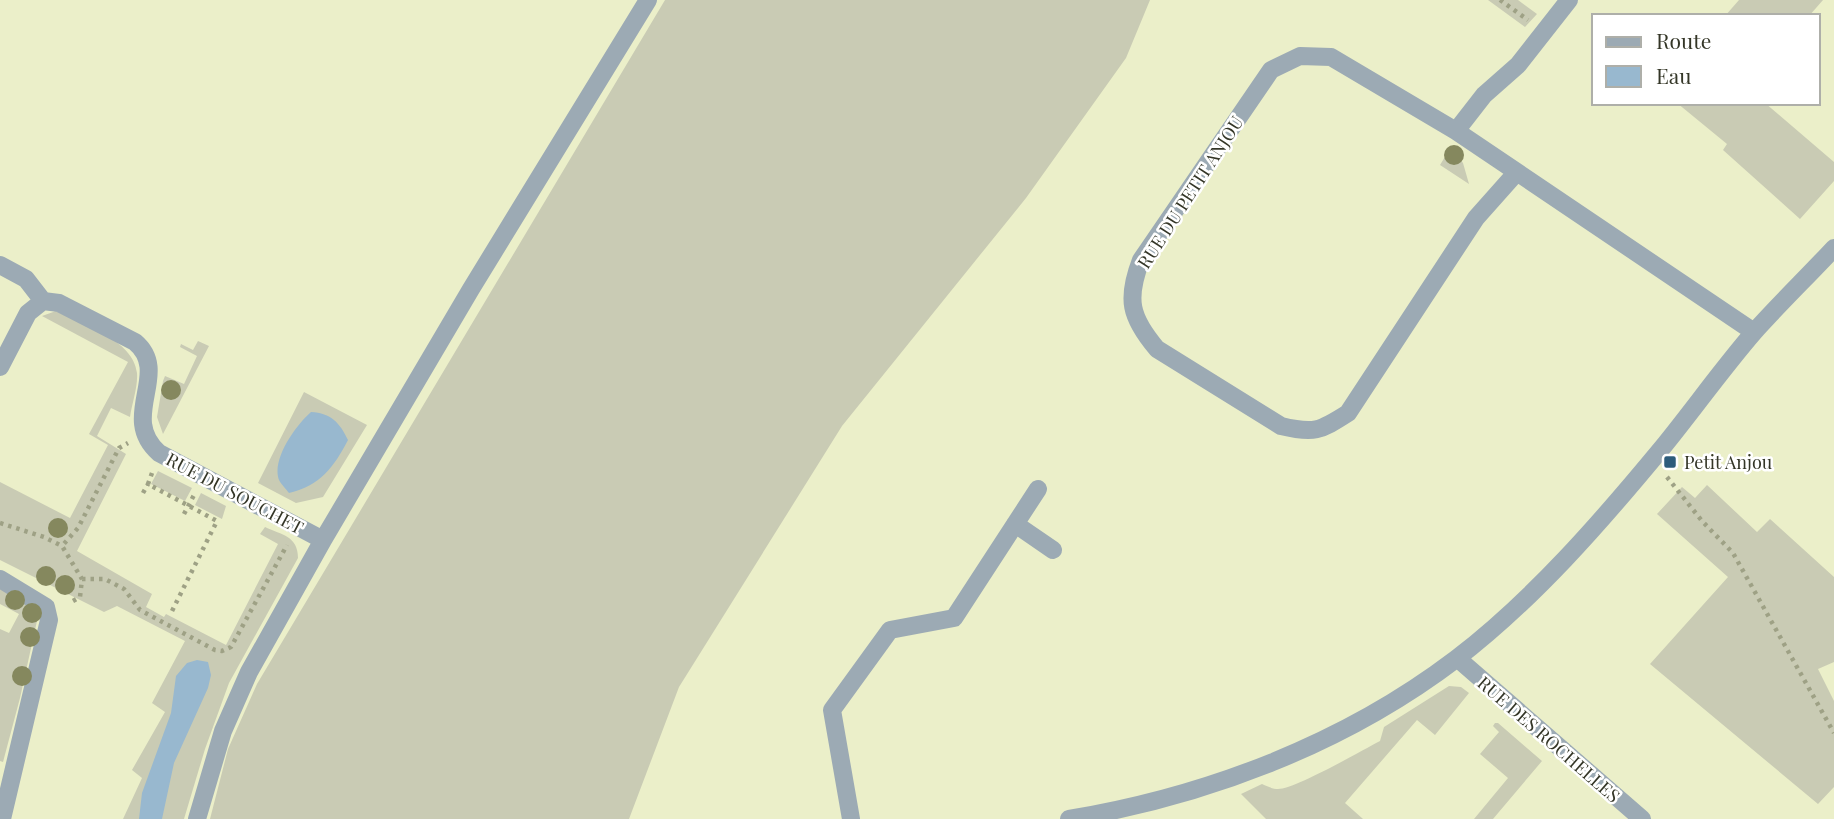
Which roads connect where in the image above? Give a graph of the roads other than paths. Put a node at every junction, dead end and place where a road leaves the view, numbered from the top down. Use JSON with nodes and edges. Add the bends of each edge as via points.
{"nodes":[{"id":1,"x":648,"y":0,"type":"edge"},
{"id":2,"x":1569,"y":0,"type":"edge"},
{"id":3,"x":1456,"y":131,"type":"junction"},
{"id":4,"x":1516,"y":173,"type":"junction"},
{"id":5,"x":1834,"y":247,"type":"edge"},
{"id":6,"x":0,"y":265,"type":"edge"},
{"id":7,"x":43,"y":301,"type":"junction"},
{"id":8,"x":1754,"y":332,"type":"junction"},
{"id":9,"x":0,"y":367,"type":"edge"},
{"id":10,"x":1038,"y":489,"type":"dead end"},
{"id":11,"x":1015,"y":524,"type":"junction"},
{"id":12,"x":323,"y":540,"type":"junction"},
{"id":13,"x":1053,"y":550,"type":"dead end"},
{"id":14,"x":0,"y":579,"type":"edge"},
{"id":15,"x":1457,"y":658,"type":"junction"},
{"id":16,"x":2,"y":819,"type":"edge"},
{"id":17,"x":197,"y":819,"type":"edge"},
{"id":18,"x":851,"y":819,"type":"edge"},
{"id":19,"x":1069,"y":819,"type":"edge"},
{"id":20,"x":1642,"y":819,"type":"edge"}],
"edges":[{"from":1,"to":12,"type":"street"},
{"from":2,"to":3,"type":"street","via":[[1518,65],[1484,95]]},
{"from":3,"to":4,"type":"street","name":"RUE DU PETIT ANJOU"},
{"from":3,"to":4,"type":"street","name":"RUE DU PETIT ANJOU","via":[[1331,57],[1300,56],[1271,69],[1141,260],[1132,284],[1132,309],[1142,332],[1157,349],[1281,426],[1305,432],[1327,426],[1348,412],[1476,218]]},
{"from":4,"to":8,"type":"street","name":"RUE DU PETIT ANJOU"},
{"from":5,"to":8,"type":"street"},
{"from":6,"to":7,"type":"street","via":[[26,279]]},
{"from":7,"to":9,"type":"street","via":[[28,313]]},
{"from":7,"to":12,"type":"street","name":"RUE DU SOUCHET","via":[[59,303],[145,350],[149,375],[143,432],[159,453]]},
{"from":8,"to":15,"type":"street","via":[[1570,553]]},
{"from":10,"to":11,"type":"street"},
{"from":11,"to":13,"type":"street"},
{"from":11,"to":18,"type":"street","via":[[954,618],[890,630],[832,710]]},
{"from":12,"to":17,"type":"street","via":[[249,672],[223,731]]},
{"from":14,"to":16,"type":"street","via":[[46,607],[49,620]]},
{"from":15,"to":19,"type":"street","via":[[1402,697],[1284,756],[1211,785]]},
{"from":15,"to":20,"type":"street","name":"RUE DES ROCHELLES"}]}
